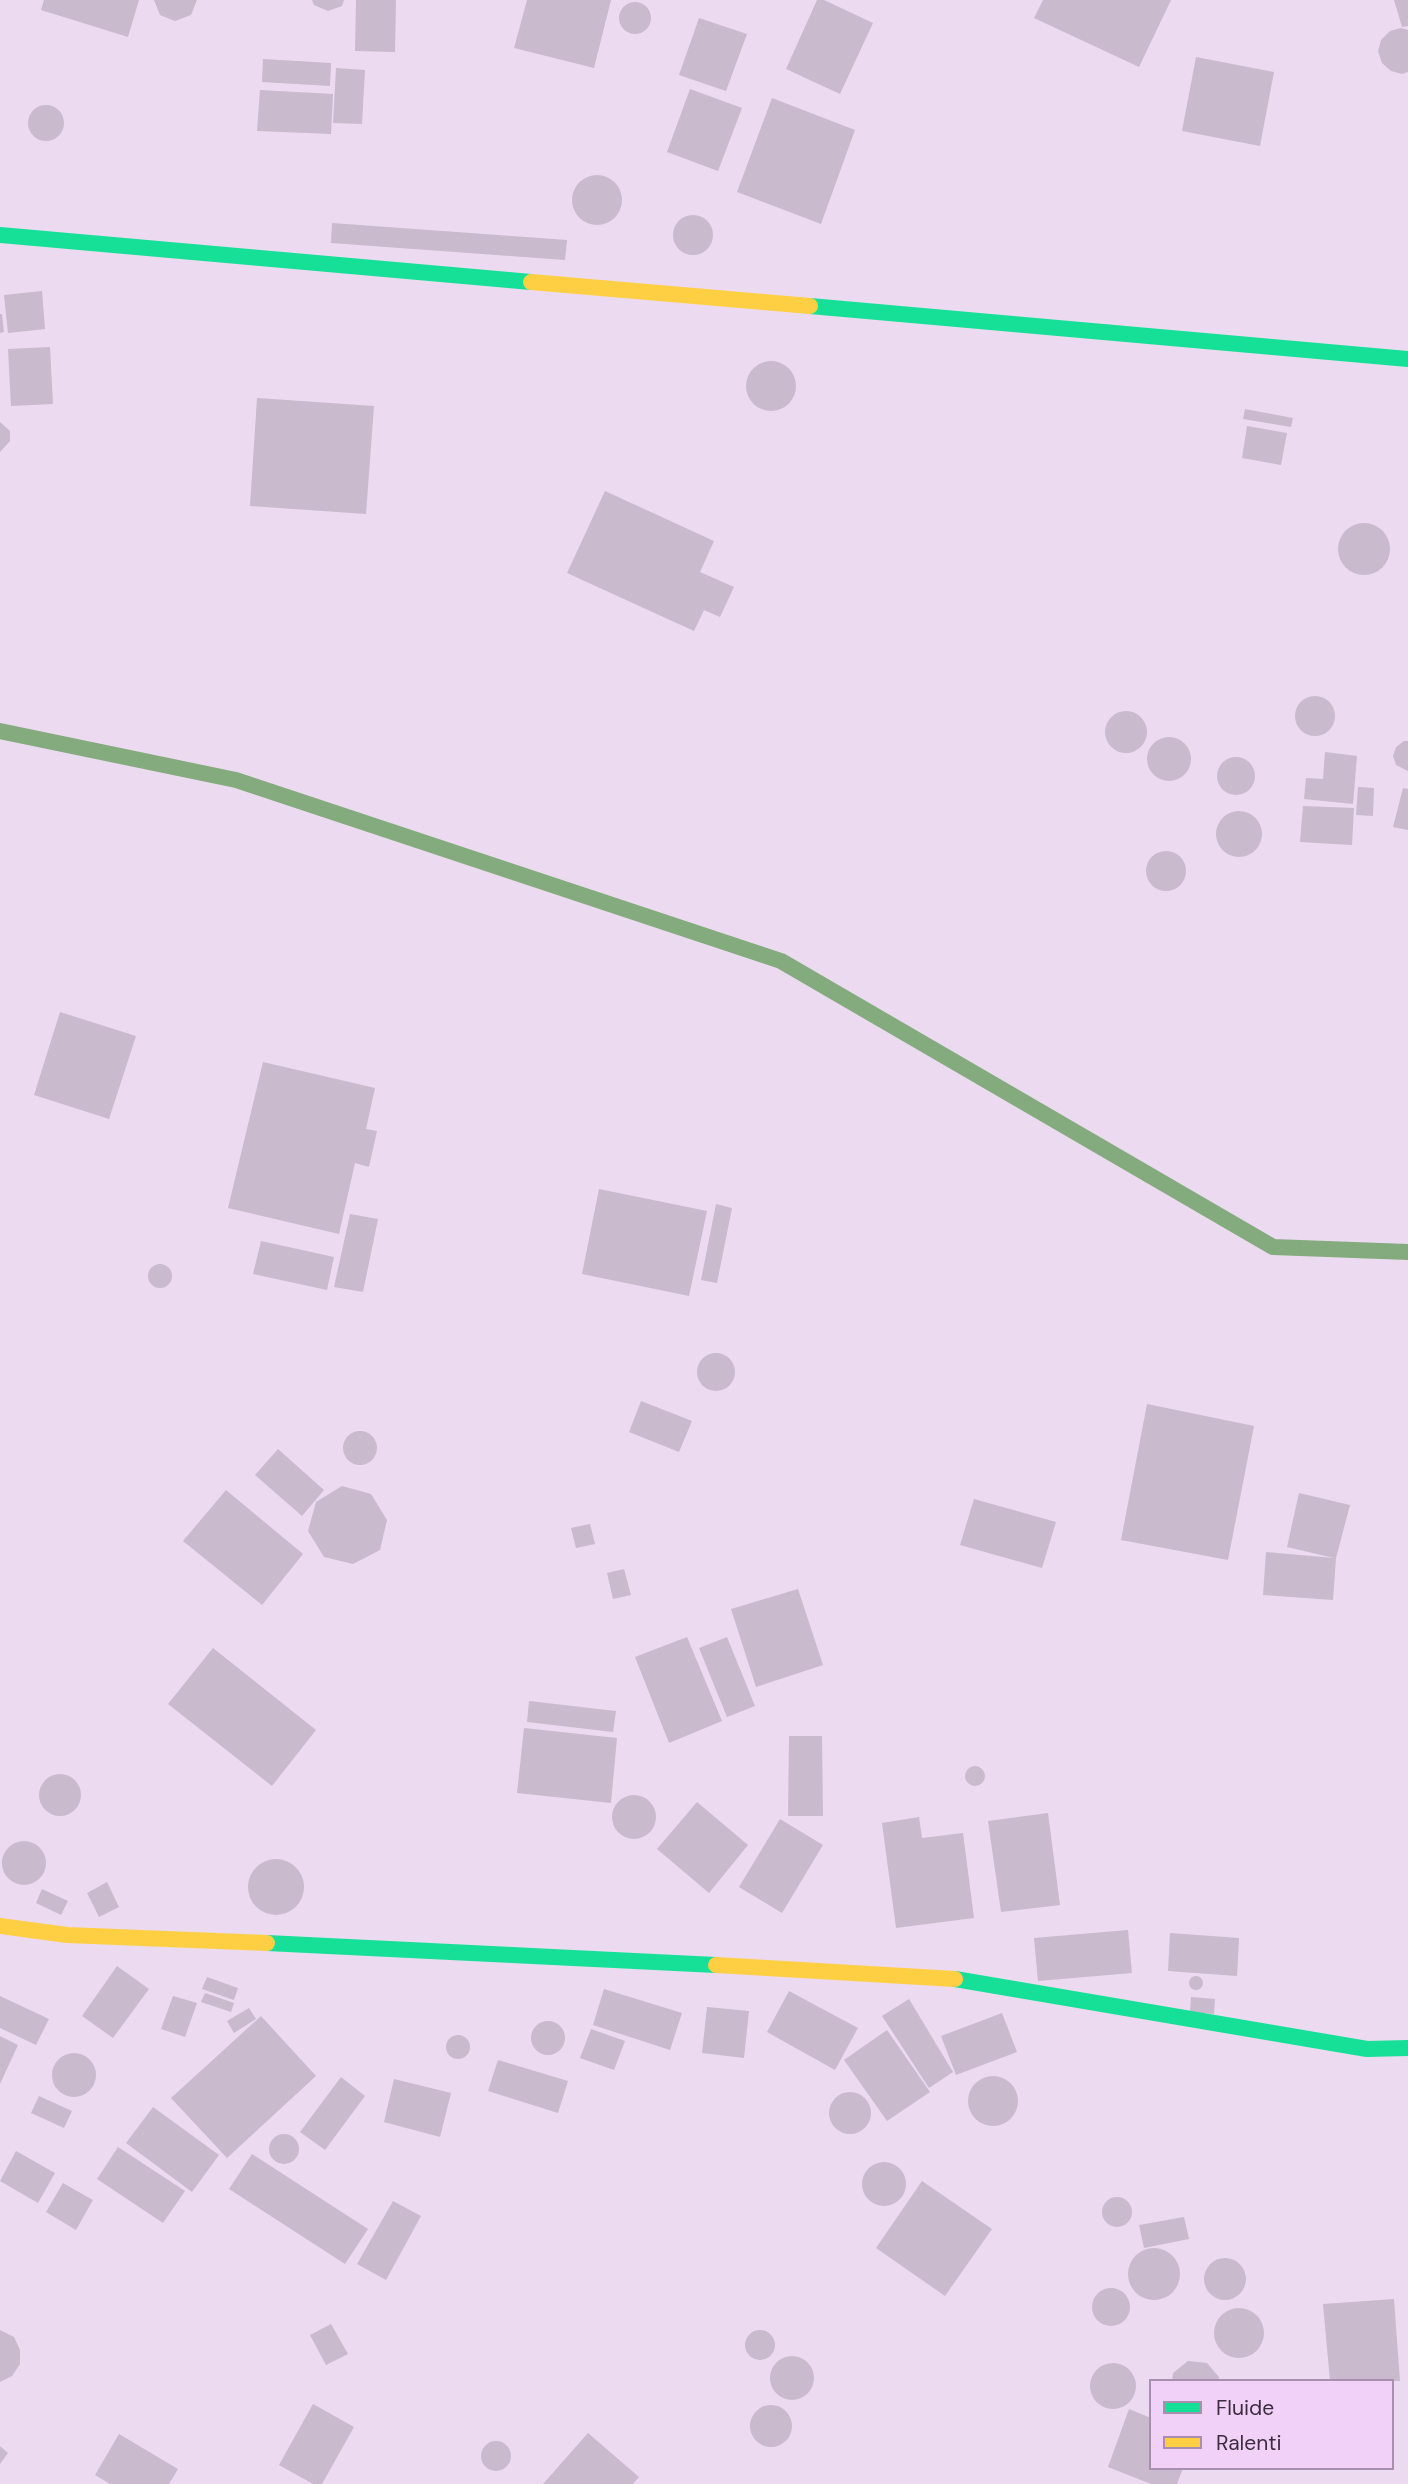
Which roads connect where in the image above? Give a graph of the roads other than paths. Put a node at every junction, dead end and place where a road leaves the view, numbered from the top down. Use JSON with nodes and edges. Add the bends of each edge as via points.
{"nodes":[{"id":1,"x":0,"y":235,"type":"edge"},
{"id":2,"x":1408,"y":359,"type":"edge"},
{"id":3,"x":0,"y":1926,"type":"edge"},
{"id":4,"x":1408,"y":2048,"type":"edge"}],
"edges":[{"from":1,"to":2,"type":"street"},
{"from":3,"to":4,"type":"street","via":[[67,1935],[569,1955],[961,1979],[1367,2049]]}]}
